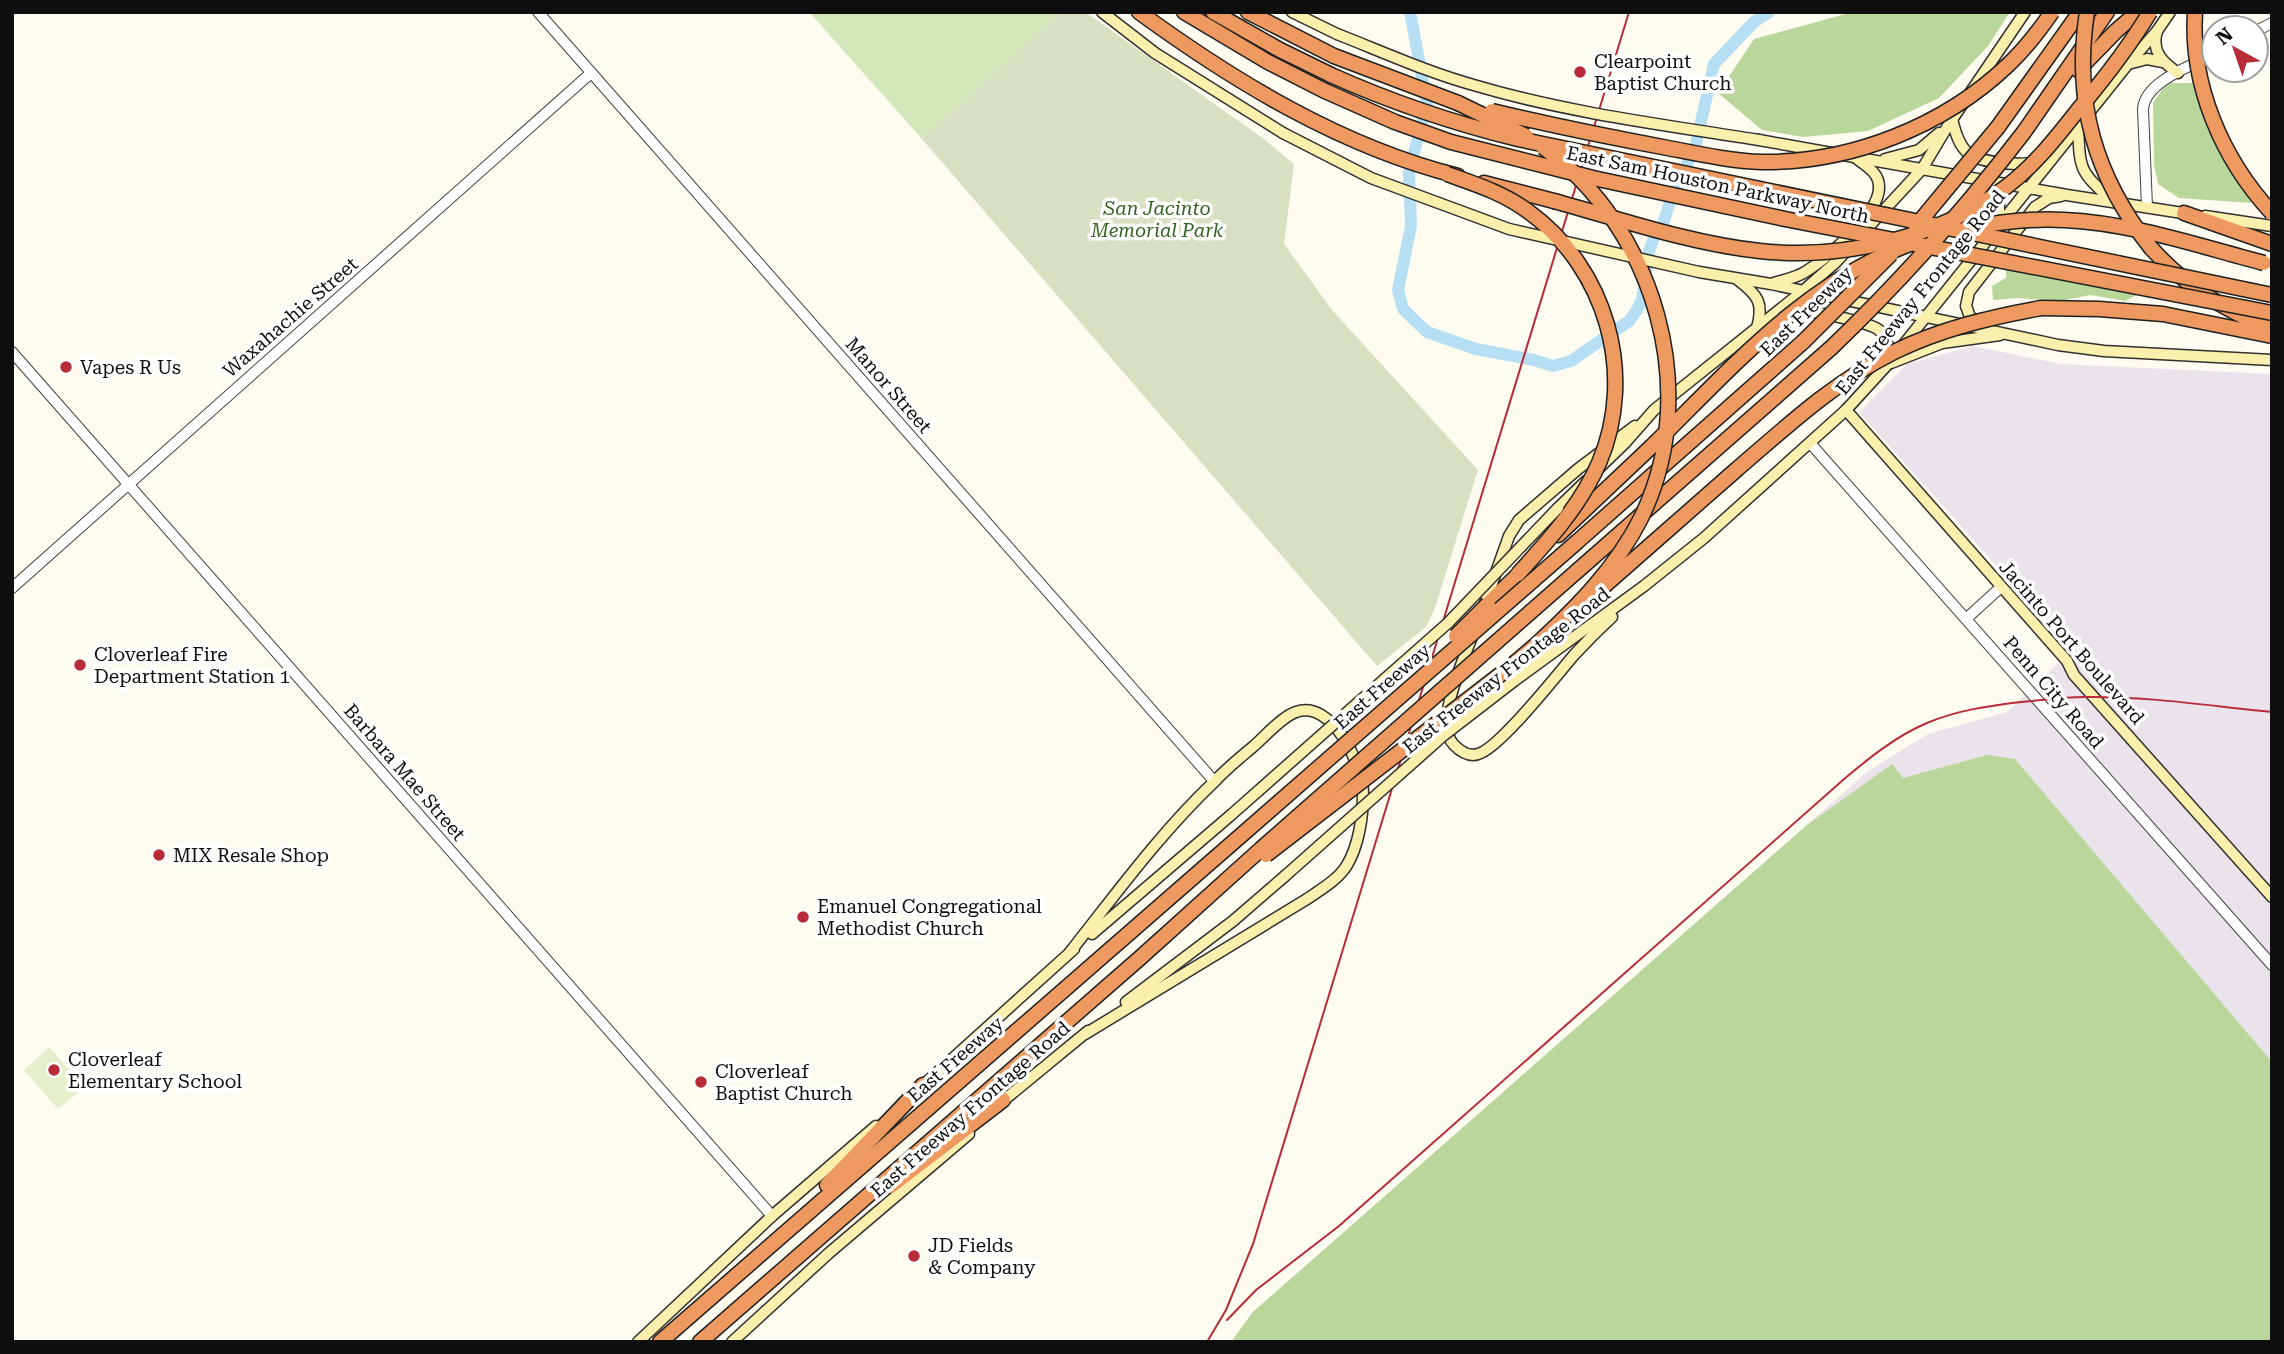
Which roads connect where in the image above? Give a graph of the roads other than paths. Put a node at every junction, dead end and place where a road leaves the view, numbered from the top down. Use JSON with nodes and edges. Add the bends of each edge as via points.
{"nodes":[{"id":1,"x":538,"y":12,"type":"edge"},
{"id":2,"x":1102,"y":12,"type":"edge"},
{"id":3,"x":1139,"y":12,"type":"edge"},
{"id":4,"x":1184,"y":12,"type":"edge"},
{"id":5,"x":1213,"y":12,"type":"edge"},
{"id":6,"x":1248,"y":12,"type":"edge"},
{"id":7,"x":1292,"y":12,"type":"edge"},
{"id":8,"x":2025,"y":12,"type":"edge"},
{"id":9,"x":2052,"y":12,"type":"edge"},
{"id":10,"x":2080,"y":12,"type":"edge"},
{"id":11,"x":2087,"y":12,"type":"edge"},
{"id":12,"x":2107,"y":12,"type":"edge"},
{"id":13,"x":2138,"y":12,"type":"edge"},
{"id":14,"x":2150,"y":12,"type":"edge"},
{"id":15,"x":2170,"y":12,"type":"edge"},
{"id":16,"x":2195,"y":12,"type":"edge"},
{"id":17,"x":2157,"y":30,"type":"junction"},
{"id":18,"x":2200,"y":61,"type":"edge"},
{"id":19,"x":2163,"y":62,"type":"junction"},
{"id":20,"x":2128,"y":64,"type":"junction"},
{"id":21,"x":2178,"y":73,"type":"junction"},
{"id":22,"x":591,"y":74,"type":"junction"},
{"id":23,"x":1458,"y":103,"type":"junction"},
{"id":24,"x":2038,"y":112,"type":"junction"},
{"id":25,"x":1950,"y":121,"type":"junction"},
{"id":26,"x":2078,"y":126,"type":"junction"},
{"id":27,"x":2055,"y":154,"type":"junction"},
{"id":28,"x":1854,"y":156,"type":"junction"},
{"id":29,"x":1875,"y":160,"type":"junction"},
{"id":30,"x":1922,"y":169,"type":"junction"},
{"id":31,"x":1447,"y":174,"type":"junction"},
{"id":32,"x":1989,"y":181,"type":"junction"},
{"id":33,"x":2028,"y":188,"type":"junction"},
{"id":34,"x":2067,"y":195,"type":"junction"},
{"id":35,"x":2112,"y":201,"type":"junction"},
{"id":36,"x":2147,"y":207,"type":"junction"},
{"id":37,"x":2184,"y":213,"type":"junction"},
{"id":38,"x":2272,"y":213,"type":"edge"},
{"id":39,"x":1999,"y":224,"type":"junction"},
{"id":40,"x":2272,"y":226,"type":"edge"},
{"id":41,"x":2272,"y":244,"type":"edge"},
{"id":42,"x":1836,"y":262,"type":"junction"},
{"id":43,"x":2272,"y":265,"type":"edge"},
{"id":44,"x":1735,"y":279,"type":"junction"},
{"id":45,"x":1771,"y":284,"type":"junction"},
{"id":46,"x":1803,"y":291,"type":"junction"},
{"id":47,"x":2272,"y":295,"type":"edge"},
{"id":48,"x":1844,"y":300,"type":"junction"},
{"id":49,"x":2272,"y":313,"type":"edge"},
{"id":50,"x":1774,"y":314,"type":"junction"},
{"id":51,"x":1926,"y":315,"type":"junction"},
{"id":52,"x":1757,"y":328,"type":"junction"},
{"id":53,"x":1994,"y":330,"type":"junction"},
{"id":54,"x":2272,"y":330,"type":"edge"},
{"id":55,"x":2012,"y":335,"type":"junction"},
{"id":56,"x":2272,"y":336,"type":"edge"},
{"id":57,"x":12,"y":352,"type":"edge"},
{"id":58,"x":2272,"y":360,"type":"edge"},
{"id":59,"x":1888,"y":364,"type":"junction"},
{"id":60,"x":1846,"y":410,"type":"junction"},
{"id":61,"x":1645,"y":419,"type":"junction"},
{"id":62,"x":1810,"y":443,"type":"junction"},
{"id":63,"x":128,"y":483,"type":"junction"},
{"id":64,"x":1518,"y":574,"type":"junction"},
{"id":65,"x":1644,"y":586,"type":"junction"},
{"id":66,"x":2001,"y":587,"type":"junction"},
{"id":67,"x":12,"y":588,"type":"edge"},
{"id":68,"x":1967,"y":618,"type":"junction"},
{"id":69,"x":1537,"y":644,"type":"junction"},
{"id":70,"x":1379,"y":714,"type":"junction"},
{"id":71,"x":1214,"y":781,"type":"junction"},
{"id":72,"x":1264,"y":852,"type":"junction"},
{"id":73,"x":2272,"y":897,"type":"edge"},
{"id":74,"x":1070,"y":952,"type":"junction"},
{"id":75,"x":2272,"y":965,"type":"edge"},
{"id":76,"x":1085,"y":1034,"type":"junction"},
{"id":77,"x":923,"y":1085,"type":"junction"},
{"id":78,"x":1003,"y":1100,"type":"junction"},
{"id":79,"x":772,"y":1216,"type":"junction"},
{"id":80,"x":781,"y":1236,"type":"junction"},
{"id":81,"x":802,"y":1252,"type":"junction"},
{"id":82,"x":638,"y":1342,"type":"edge"},
{"id":83,"x":660,"y":1342,"type":"edge"},
{"id":84,"x":700,"y":1342,"type":"edge"},
{"id":85,"x":732,"y":1342,"type":"edge"}],
"edges":[{"from":1,"to":22,"type":"street","name":"Manor Street"},
{"from":2,"to":44,"type":"main road","bridge":true,"via":[[1154,53],[1283,133],[1371,178],[1502,227]]},
{"from":3,"to":31,"type":"highway","via":[[1215,65],[1309,118]]},
{"from":4,"to":49,"type":"highway","name":"East Sam Houston Parkway North","bridge":true,"via":[[1323,89],[1451,142],[1593,178],[1798,221]]},
{"from":5,"to":47,"type":"highway","name":"East Sam Houston Parkway North","bridge":true,"via":[[1331,75],[1429,114],[1518,139]]},
{"from":6,"to":23,"type":"highway","via":[[1346,61]]},
{"from":7,"to":28,"type":"main road","bridge":true,"via":[[1423,68],[1499,92],[1640,122]]},
{"from":8,"to":25,"type":"main road"},
{"from":9,"to":23,"type":"highway","bridge":true,"via":[[2008,65],[1949,109],[1879,142],[1814,158],[1763,162],[1720,158]]},
{"from":10,"to":70,"type":"highway","name":"East Freeway","bridge":true,"via":[[1954,183],[1858,288],[1803,342]]},
{"from":11,"to":54,"type":"highway","bridge":true,"via":[[2084,98],[2099,160],[2113,191],[2151,248],[2184,281],[2205,297]]},
{"from":12,"to":24,"type":"highway"},
{"from":13,"to":24,"type":"highway"},
{"from":14,"to":31,"type":"highway","bridge":true,"via":[[2095,90],[2018,177],[1945,222],[1883,242],[1801,253],[1740,249]]},
{"from":15,"to":17,"type":"main road","name":"East Freeway Frontage Road"},
{"from":16,"to":38,"type":"highway","bridge":true,"via":[[2199,69],[2216,126],[2241,175]]},
{"from":17,"to":19,"type":"main road","via":[[2156,50]]},
{"from":17,"to":20,"type":"main road","name":"East Freeway Frontage Road"},
{"from":18,"to":21,"type":"street"},
{"from":19,"to":20,"type":"main road","via":[[2147,59]]},
{"from":19,"to":21,"type":"main road"},
{"from":20,"to":26,"type":"main road","name":"East Freeway Frontage Road"},
{"from":21,"to":36,"type":"street","via":[[2151,89],[2144,103]]},
{"from":22,"to":63,"type":"street","name":"Waxahachie Street"},
{"from":22,"to":71,"type":"street","name":"Manor Street"},
{"from":23,"to":69,"type":"highway","bridge":true,"via":[[1538,143],[1592,192],[1639,265],[1665,350],[1664,442],[1642,516],[1604,576]]},
{"from":24,"to":72,"type":"highway","bridge":true,"via":[[1935,240],[1830,348]]},
{"from":25,"to":27,"type":"main road","via":[[1957,140],[1980,160],[2029,164]]},
{"from":25,"to":29,"type":"main road","via":[[1919,150]]},
{"from":25,"to":30,"type":"main road"},
{"from":26,"to":27,"type":"main road","name":"East Freeway Frontage Road"},
{"from":26,"to":35,"type":"main road","via":[[2085,176]]},
{"from":27,"to":33,"type":"main road","name":"East Freeway Frontage Road"},
{"from":28,"to":29,"type":"main road"},
{"from":28,"to":45,"type":"main road","via":[[1874,173],[1880,187],[1869,215],[1804,273]]},
{"from":29,"to":30,"type":"main road"},
{"from":30,"to":32,"type":"main road"},
{"from":30,"to":42,"type":"main road"},
{"from":31,"to":64,"type":"highway","bridge":true,"via":[[1505,197],[1556,236],[1591,285],[1612,343],[1613,407],[1600,460],[1566,520]]},
{"from":32,"to":33,"type":"main road"},
{"from":32,"to":39,"type":"main road","via":[[1999,198]]},
{"from":33,"to":34,"type":"main road"},
{"from":33,"to":39,"type":"main road","name":"East Freeway Frontage Road"},
{"from":34,"to":35,"type":"main road"},
{"from":34,"to":53,"type":"main road","via":[[2049,198],[2035,207],[1969,292],[1966,306],[1970,317]]},
{"from":35,"to":36,"type":"main road"},
{"from":36,"to":37,"type":"main road"},
{"from":37,"to":40,"type":"main road"},
{"from":37,"to":41,"type":"highway"},
{"from":39,"to":51,"type":"main road","name":"East Freeway Frontage Road"},
{"from":42,"to":46,"type":"main road"},
{"from":42,"to":48,"type":"main road","via":[[1836,281]]},
{"from":43,"to":64,"type":"highway","bridge":true,"via":[[2132,230],[2064,220],[1986,225],[1907,245],[1846,273],[1793,310]]},
{"from":44,"to":45,"type":"main road"},
{"from":44,"to":52,"type":"main road","via":[[1750,289],[1760,304]]},
{"from":45,"to":46,"type":"main road"},
{"from":46,"to":48,"type":"main road"},
{"from":46,"to":50,"type":"main road"},
{"from":48,"to":51,"type":"main road"},
{"from":50,"to":52,"type":"main road"},
{"from":50,"to":59,"type":"main road","via":[[1798,310],[1871,325],[1888,342]]},
{"from":51,"to":53,"type":"main road"},
{"from":51,"to":59,"type":"main road","name":"East Freeway Frontage Road"},
{"from":52,"to":61,"type":"main road"},
{"from":53,"to":55,"type":"main road"},
{"from":55,"to":58,"type":"main road","via":[[2104,351]]},
{"from":55,"to":59,"type":"main road","via":[[1942,343]]},
{"from":56,"to":69,"type":"highway","bridge":true,"via":[[2163,314],[2041,308],[1985,319],[1894,352],[1850,377],[1797,417]]},
{"from":57,"to":63,"type":"street","name":"Barbara Mae Street"},
{"from":59,"to":60,"type":"main road","name":"East Freeway Frontage Road"},
{"from":60,"to":62,"type":"main road","name":"East Freeway Frontage Road"},
{"from":60,"to":66,"type":"main road","name":"Jacinto Port Boulevard"},
{"from":61,"to":65,"type":"main road","via":[[1578,468],[1513,527],[1449,705],[1446,729],[1450,741],[1466,754],[1477,755],[1489,748]]},
{"from":61,"to":74,"type":"main road","bridge":true,"via":[[1448,623]]},
{"from":62,"to":65,"type":"main road","name":"East Freeway Frontage Road"},
{"from":62,"to":68,"type":"street","name":"Penn City Road"},
{"from":63,"to":67,"type":"street","name":"Waxahachie Street"},
{"from":63,"to":79,"type":"street","name":"Barbara Mae Street"},
{"from":64,"to":70,"type":"highway","bridge":true},
{"from":65,"to":76,"type":"main road","name":"East Freeway Frontage Road","bridge":true,"via":[[1444,735],[1233,921]]},
{"from":66,"to":68,"type":"street"},
{"from":66,"to":73,"type":"main road","name":"Jacinto Port Boulevard"},
{"from":68,"to":75,"type":"street","name":"Penn City Road"},
{"from":69,"to":72,"type":"highway","bridge":true,"via":[[1445,719]]},
{"from":70,"to":80,"type":"highway","name":"East Freeway","bridge":true},
{"from":71,"to":74,"type":"main road"},
{"from":71,"to":76,"type":"main road","via":[[1296,711],[1322,715],[1334,723],[1362,778],[1353,853],[1338,877],[1307,900]]},
{"from":72,"to":81,"type":"highway"},
{"from":74,"to":77,"type":"main road"},
{"from":76,"to":78,"type":"main road","name":"East Freeway Frontage Road"},
{"from":77,"to":79,"type":"main road"},
{"from":77,"to":80,"type":"highway"},
{"from":78,"to":81,"type":"highway"},
{"from":78,"to":85,"type":"main road","name":"East Freeway Frontage Road"},
{"from":79,"to":82,"type":"main road"},
{"from":80,"to":83,"type":"highway","name":"East Freeway"},
{"from":81,"to":84,"type":"highway"}]}
